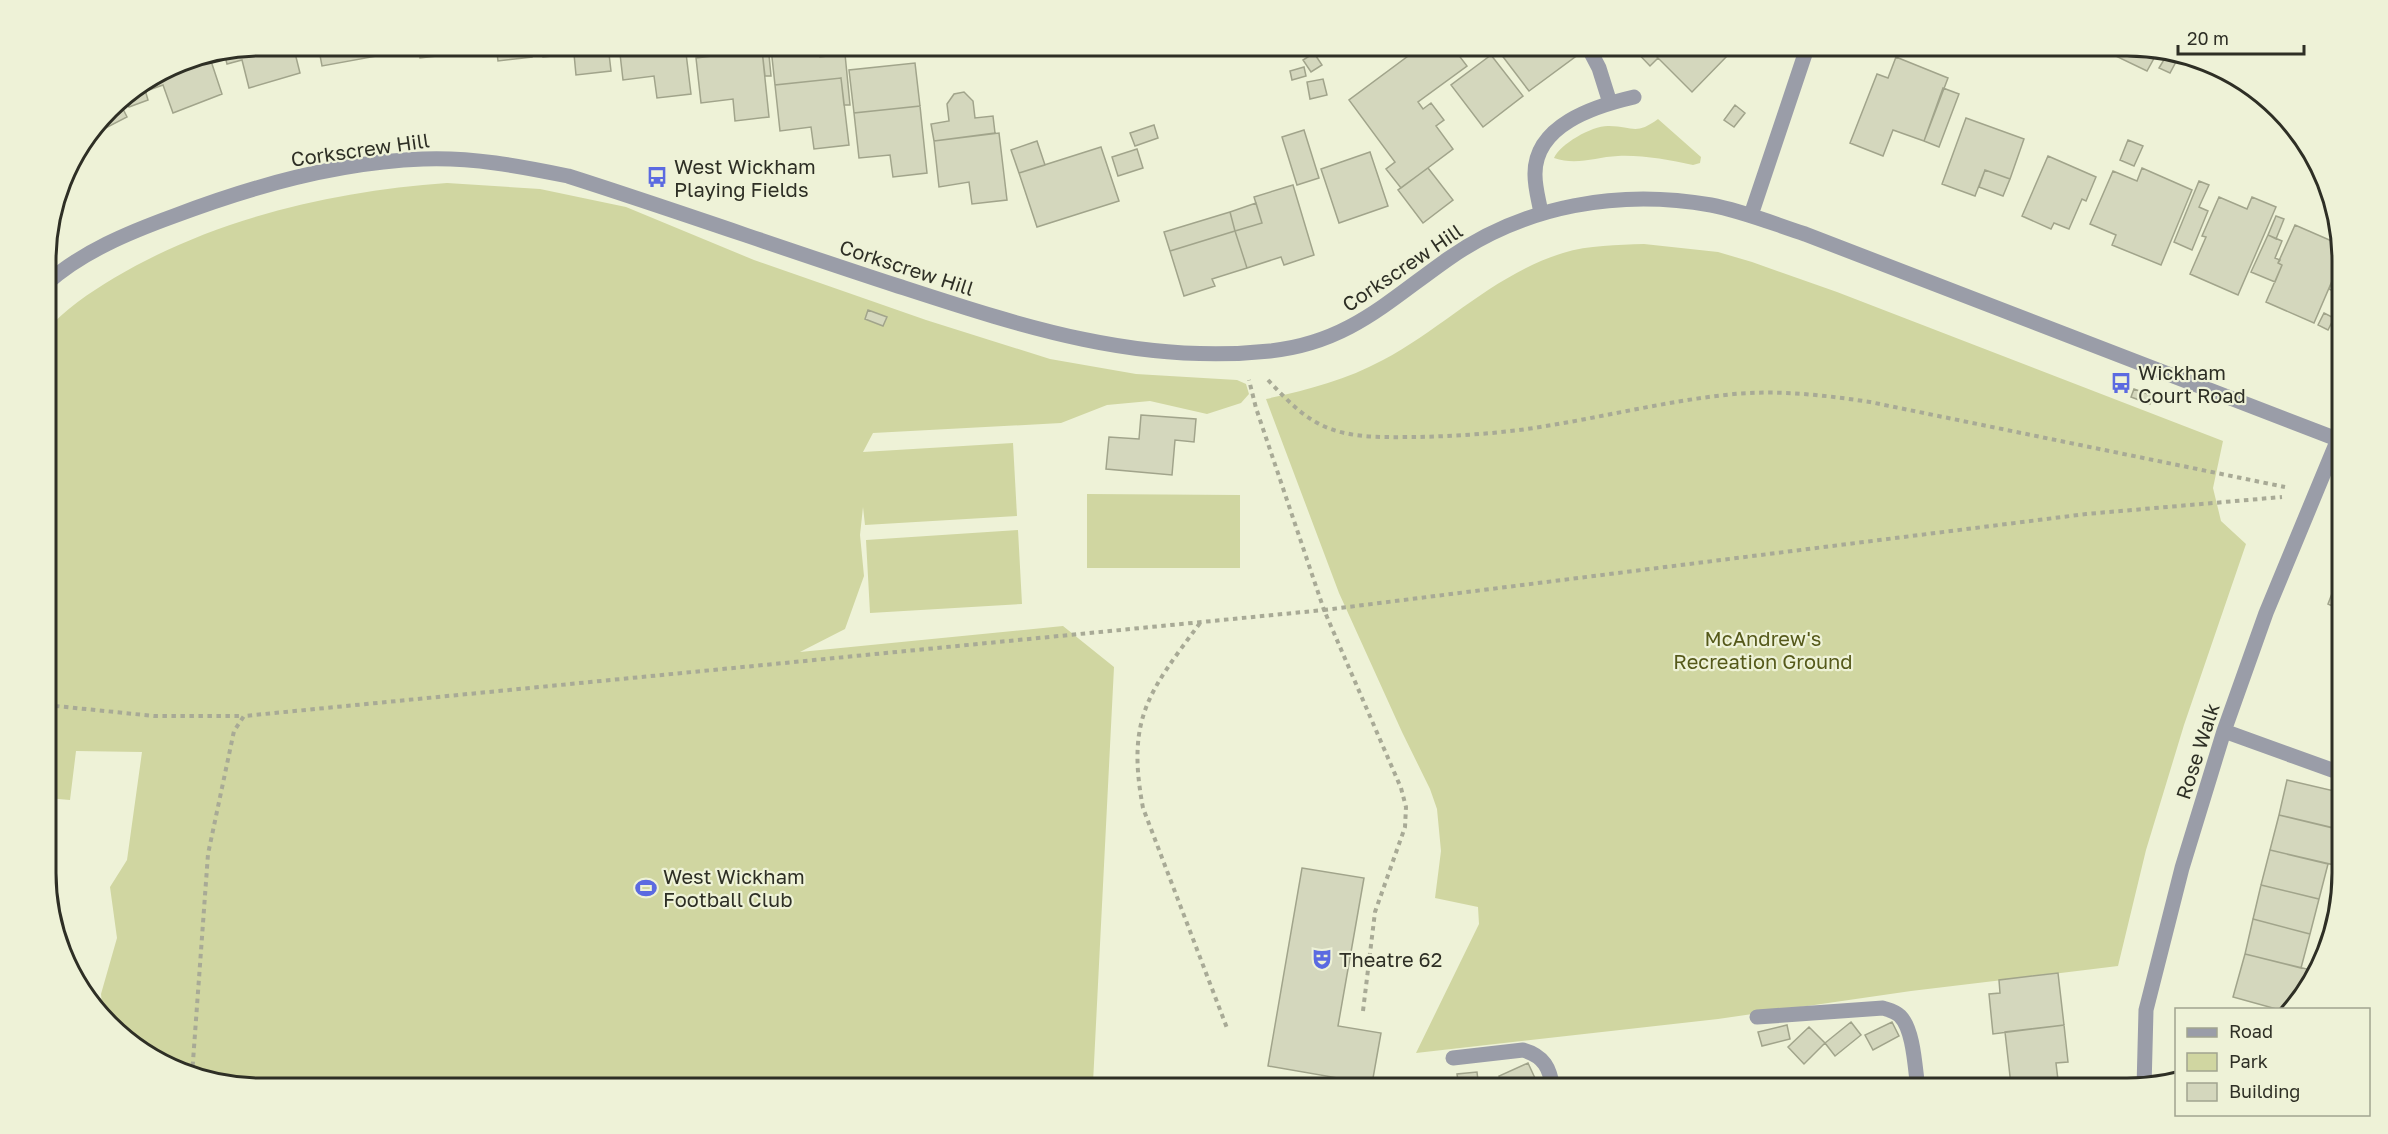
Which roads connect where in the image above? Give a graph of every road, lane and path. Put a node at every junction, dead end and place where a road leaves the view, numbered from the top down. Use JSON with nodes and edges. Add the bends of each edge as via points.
{"nodes":[{"id":1,"x":1593,"y":56,"type":"edge"},
{"id":2,"x":1804,"y":56,"type":"edge"},
{"id":3,"x":1634,"y":97,"type":"dead end"},
{"id":4,"x":1610,"y":103,"type":"junction"},
{"id":5,"x":1541,"y":213,"type":"junction"},
{"id":6,"x":1751,"y":215,"type":"junction"},
{"id":7,"x":56,"y":277,"type":"edge"},
{"id":8,"x":1243,"y":353,"type":"junction"},
{"id":9,"x":2332,"y":437,"type":"edge"},
{"id":10,"x":2332,"y":457,"type":"edge"},
{"id":11,"x":2315,"y":494,"type":"junction"},
{"id":12,"x":1324,"y":610,"type":"junction"},
{"id":13,"x":1201,"y":622,"type":"junction"},
{"id":14,"x":56,"y":706,"type":"edge"},
{"id":15,"x":244,"y":716,"type":"junction"},
{"id":16,"x":2224,"y":731,"type":"junction"},
{"id":17,"x":2332,"y":770,"type":"edge"},
{"id":18,"x":1363,"y":1011,"type":"dead end"},
{"id":19,"x":1758,"y":1017,"type":"dead end"},
{"id":20,"x":1227,"y":1028,"type":"dead end"},
{"id":21,"x":1454,"y":1058,"type":"dead end"},
{"id":22,"x":193,"y":1067,"type":"edge"},
{"id":23,"x":1551,"y":1078,"type":"edge"},
{"id":24,"x":1916,"y":1078,"type":"edge"},
{"id":25,"x":2144,"y":1078,"type":"edge"}],
"edges":[{"from":1,"to":4,"type":"street"},
{"from":2,"to":6,"type":"street"},
{"from":3,"to":4,"type":"street"},
{"from":4,"to":5,"type":"street","via":[[1563,125],[1542,145],[1535,176]]},
{"from":5,"to":6,"type":"street","name":"Corkscrew Hill","via":[[1599,201],[1637,199],[1704,204]]},
{"from":5,"to":8,"type":"street","name":"Corkscrew Hill","via":[[1483,237],[1347,329],[1298,347]]},
{"from":6,"to":9,"type":"street"},
{"from":7,"to":8,"type":"street","name":"Corkscrew Hill","via":[[118,239],[233,194],[344,168],[459,159],[530,167],[567,176],[1052,334],[1149,350]]},
{"from":8,"to":11,"type":"path","via":[[1306,417],[1353,435],[1454,436],[1526,429],[1734,394],[1823,394]]},
{"from":8,"to":12,"type":"path","via":[[1257,408]]},
{"from":10,"to":11,"type":"street","name":"Rose Walk"},
{"from":11,"to":12,"type":"path","via":[[2086,514]]},
{"from":11,"to":16,"type":"street","name":"Rose Walk"},
{"from":12,"to":13,"type":"path"},
{"from":12,"to":18,"type":"path","via":[[1407,807],[1405,827],[1376,912]]},
{"from":13,"to":15,"type":"path"},
{"from":13,"to":20,"type":"path","via":[[1159,678],[1146,705],[1137,737],[1136,773],[1143,808]]},
{"from":14,"to":15,"type":"path","via":[[154,716]]},
{"from":15,"to":22,"type":"path","via":[[234,731],[208,854]]},
{"from":16,"to":17,"type":"street"},
{"from":16,"to":25,"type":"street","name":"Rose Walk","via":[[2150,988]]},
{"from":19,"to":24,"type":"street","via":[[1882,1008],[1893,1011],[1901,1017],[1910,1037]]},
{"from":21,"to":23,"type":"street","via":[[1523,1050],[1548,1065]]}]}
